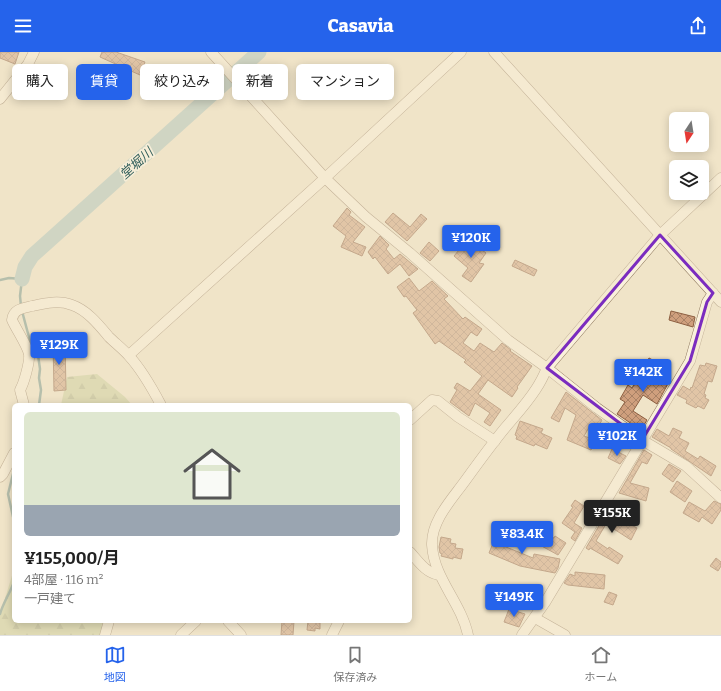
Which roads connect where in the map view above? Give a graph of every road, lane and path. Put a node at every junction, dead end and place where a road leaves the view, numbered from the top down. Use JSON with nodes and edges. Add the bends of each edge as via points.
{"nodes":[{"id":1,"x":34,"y":52,"type":"edge"},
{"id":2,"x":211,"y":52,"type":"edge"},
{"id":3,"x":461,"y":52,"type":"edge"},
{"id":4,"x":494,"y":52,"type":"edge"},
{"id":5,"x":0,"y":99,"type":"edge"},
{"id":6,"x":325,"y":178,"type":"junction"},
{"id":7,"x":721,"y":178,"type":"edge"},
{"id":8,"x":660,"y":235,"type":"junction"},
{"id":9,"x":713,"y":293,"type":"junction"},
{"id":10,"x":721,"y":302,"type":"edge"},
{"id":11,"x":129,"y":355,"type":"junction"},
{"id":12,"x":547,"y":368,"type":"junction"},
{"id":13,"x":23,"y":403,"type":"edge"},
{"id":14,"x":160,"y":403,"type":"edge"},
{"id":15,"x":412,"y":418,"type":"edge"},
{"id":16,"x":642,"y":440,"type":"junction"},
{"id":17,"x":495,"y":441,"type":"junction"},
{"id":18,"x":12,"y":457,"type":"edge"},
{"id":19,"x":0,"y":477,"type":"edge"},
{"id":20,"x":721,"y":498,"type":"edge"},
{"id":21,"x":412,"y":554,"type":"edge"},
{"id":22,"x":439,"y":575,"type":"junction"},
{"id":23,"x":535,"y":618,"type":"junction"},
{"id":24,"x":108,"y":623,"type":"edge"},
{"id":25,"x":194,"y":623,"type":"edge"},
{"id":26,"x":230,"y":623,"type":"edge"},
{"id":27,"x":338,"y":623,"type":"edge"},
{"id":28,"x":105,"y":635,"type":"edge"},
{"id":29,"x":181,"y":635,"type":"edge"},
{"id":30,"x":241,"y":635,"type":"edge"},
{"id":31,"x":332,"y":635,"type":"edge"},
{"id":32,"x":468,"y":635,"type":"edge"},
{"id":33,"x":522,"y":635,"type":"edge"},
{"id":34,"x":565,"y":635,"type":"edge"}],
"edges":[{"from":1,"to":5,"type":"street","via":[[28,64]]},
{"from":2,"to":6,"type":"street"},
{"from":3,"to":6,"type":"street"},
{"from":4,"to":8,"type":"street"},
{"from":6,"to":11,"type":"street"},
{"from":6,"to":12,"type":"street","via":[[366,217],[508,340]]},
{"from":7,"to":8,"type":"street"},
{"from":8,"to":9,"type":"street"},
{"from":8,"to":12,"type":"street"},
{"from":9,"to":10,"type":"street"},
{"from":9,"to":16,"type":"street","via":[[707,302],[690,360]]},
{"from":11,"to":13,"type":"street","via":[[99,325],[70,304],[46,302],[15,311],[12,320],[29,355],[20,390]]},
{"from":11,"to":14,"type":"street"},
{"from":12,"to":16,"type":"street"},
{"from":12,"to":17,"type":"street","via":[[536,390]]},
{"from":15,"to":17,"type":"street","via":[[432,400],[438,401],[458,418]]},
{"from":16,"to":20,"type":"street","via":[[686,466]]},
{"from":16,"to":23,"type":"street"},
{"from":17,"to":22,"type":"street","via":[[444,508],[432,544]]},
{"from":18,"to":19,"type":"street"},
{"from":21,"to":22,"type":"street","via":[[426,570]]},
{"from":22,"to":32,"type":"street","via":[[457,605]]},
{"from":23,"to":33,"type":"street"},
{"from":23,"to":34,"type":"street"},
{"from":24,"to":28,"type":"street"},
{"from":25,"to":29,"type":"street"},
{"from":26,"to":30,"type":"street"},
{"from":27,"to":31,"type":"street"}]}
